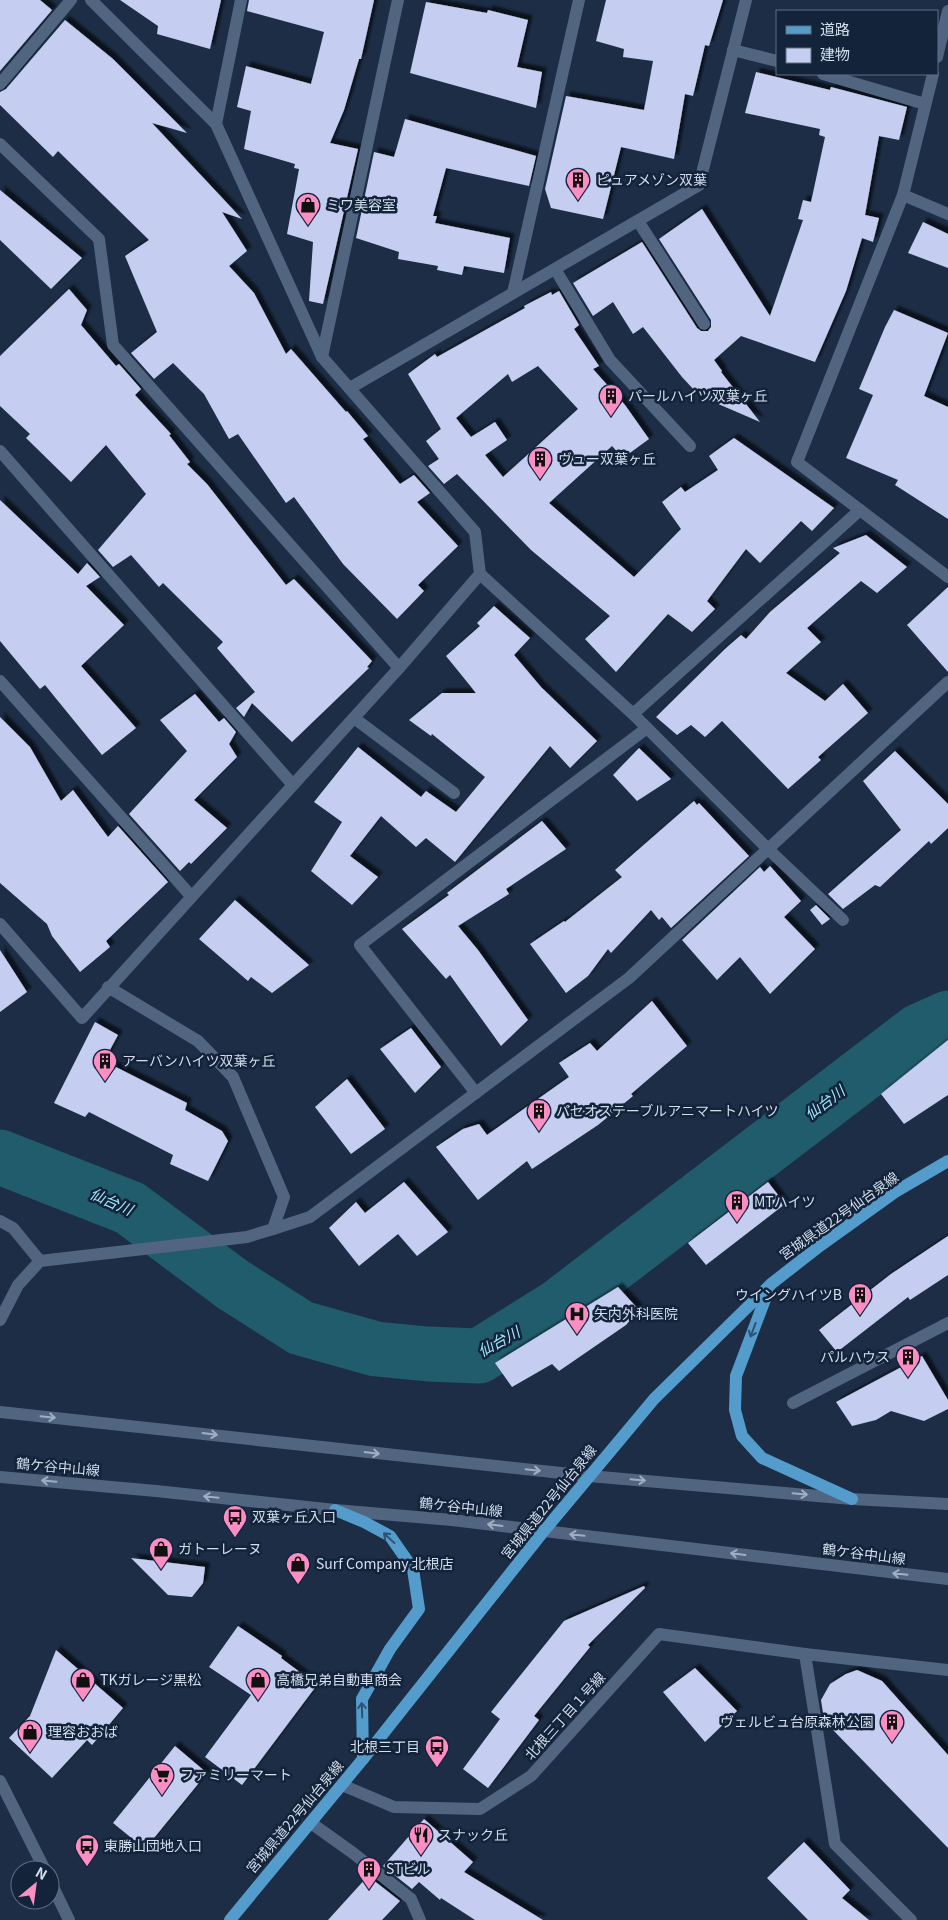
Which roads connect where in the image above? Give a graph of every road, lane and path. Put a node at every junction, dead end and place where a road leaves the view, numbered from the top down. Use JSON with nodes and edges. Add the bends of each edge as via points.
{"nodes":[{"id":1,"x":71,"y":0,"type":"edge"},
{"id":2,"x":91,"y":0,"type":"edge"},
{"id":3,"x":241,"y":0,"type":"edge"},
{"id":4,"x":398,"y":0,"type":"edge"},
{"id":5,"x":578,"y":0,"type":"edge"},
{"id":6,"x":746,"y":0,"type":"edge"},
{"id":7,"x":948,"y":11,"type":"edge"},
{"id":8,"x":733,"y":50,"type":"junction"},
{"id":9,"x":938,"y":53,"type":"edge"},
{"id":10,"x":776,"y":61,"type":"edge"},
{"id":11,"x":826,"y":75,"type":"edge"},
{"id":12,"x":933,"y":75,"type":"edge"},
{"id":13,"x":0,"y":84,"type":"edge"},
{"id":14,"x":925,"y":104,"type":"junction"},
{"id":15,"x":216,"y":124,"type":"junction"},
{"id":16,"x":0,"y":144,"type":"edge"},
{"id":17,"x":903,"y":195,"type":"junction"},
{"id":18,"x":948,"y":214,"type":"edge"},
{"id":19,"x":638,"y":221,"type":"junction"},
{"id":20,"x":555,"y":269,"type":"junction"},
{"id":21,"x":513,"y":293,"type":"junction"},
{"id":22,"x":704,"y":324,"type":"dead end"},
{"id":23,"x":322,"y":357,"type":"junction"},
{"id":24,"x":350,"y":388,"type":"junction"},
{"id":25,"x":690,"y":446,"type":"dead end"},
{"id":26,"x":0,"y":451,"type":"edge"},
{"id":27,"x":860,"y":510,"type":"junction"},
{"id":28,"x":947,"y":572,"type":"edge"},
{"id":29,"x":480,"y":574,"type":"junction"},
{"id":30,"x":399,"y":668,"type":"junction"},
{"id":31,"x":0,"y":681,"type":"edge"},
{"id":32,"x":948,"y":682,"type":"edge"},
{"id":33,"x":632,"y":714,"type":"junction"},
{"id":34,"x":354,"y":718,"type":"junction"},
{"id":35,"x":647,"y":728,"type":"junction"},
{"id":36,"x":293,"y":785,"type":"junction"},
{"id":37,"x":454,"y":793,"type":"dead end"},
{"id":38,"x":768,"y":849,"type":"junction"},
{"id":39,"x":192,"y":896,"type":"junction"},
{"id":40,"x":843,"y":920,"type":"dead end"},
{"id":41,"x":0,"y":924,"type":"edge"},
{"id":42,"x":108,"y":988,"type":"junction"},
{"id":43,"x":476,"y":1092,"type":"junction"},
{"id":44,"x":948,"y":1161,"type":"edge"},
{"id":45,"x":0,"y":1220,"type":"edge"},
{"id":46,"x":273,"y":1229,"type":"junction"},
{"id":47,"x":40,"y":1261,"type":"junction"},
{"id":48,"x":771,"y":1284,"type":"junction"},
{"id":49,"x":0,"y":1320,"type":"edge"},
{"id":50,"x":948,"y":1322,"type":"edge"},
{"id":51,"x":794,"y":1403,"type":"dead end"},
{"id":52,"x":0,"y":1412,"type":"edge"},
{"id":53,"x":0,"y":1476,"type":"edge"},
{"id":54,"x":589,"y":1476,"type":"junction"},
{"id":55,"x":852,"y":1499,"type":"junction"},
{"id":56,"x":948,"y":1504,"type":"edge"},
{"id":57,"x":335,"y":1510,"type":"junction"},
{"id":58,"x":543,"y":1532,"type":"junction"},
{"id":59,"x":948,"y":1579,"type":"edge"},
{"id":60,"x":805,"y":1654,"type":"junction"},
{"id":61,"x":948,"y":1670,"type":"edge"},
{"id":62,"x":363,"y":1759,"type":"junction"},
{"id":63,"x":0,"y":1781,"type":"edge"},
{"id":64,"x":342,"y":1785,"type":"junction"},
{"id":65,"x":312,"y":1823,"type":"junction"},
{"id":66,"x":39,"y":1860,"type":"edge"},
{"id":67,"x":60,"y":1902,"type":"edge"},
{"id":68,"x":69,"y":1920,"type":"edge"},
{"id":69,"x":230,"y":1920,"type":"edge"},
{"id":70,"x":420,"y":1920,"type":"edge"},
{"id":71,"x":911,"y":1920,"type":"edge"}],
"edges":[{"from":1,"to":13,"type":"street"},
{"from":2,"to":15,"type":"street"},
{"from":3,"to":15,"type":"street"},
{"from":4,"to":23,"type":"street"},
{"from":5,"to":21,"type":"street"},
{"from":6,"to":8,"type":"street"},
{"from":7,"to":9,"type":"street"},
{"from":8,"to":10,"type":"street"},
{"from":8,"to":19,"type":"street","via":[[699,185]]},
{"from":11,"to":14,"type":"street"},
{"from":12,"to":14,"type":"street"},
{"from":14,"to":17,"type":"street"},
{"from":15,"to":23,"type":"street"},
{"from":16,"to":30,"type":"street","via":[[99,239],[113,345]]},
{"from":17,"to":18,"type":"street"},
{"from":17,"to":27,"type":"street","via":[[797,462]]},
{"from":19,"to":20,"type":"street"},
{"from":19,"to":22,"type":"street"},
{"from":20,"to":21,"type":"street"},
{"from":20,"to":25,"type":"street","via":[[610,360]]},
{"from":21,"to":24,"type":"street"},
{"from":23,"to":24,"type":"street"},
{"from":24,"to":29,"type":"street","via":[[475,532]]},
{"from":26,"to":36,"type":"street"},
{"from":27,"to":28,"type":"street"},
{"from":27,"to":33,"type":"street"},
{"from":29,"to":30,"type":"street"},
{"from":29,"to":33,"type":"street"},
{"from":30,"to":34,"type":"street"},
{"from":31,"to":39,"type":"street"},
{"from":32,"to":38,"type":"street"},
{"from":33,"to":35,"type":"street"},
{"from":34,"to":36,"type":"street"},
{"from":34,"to":37,"type":"street"},
{"from":35,"to":38,"type":"street"},
{"from":35,"to":43,"type":"street","via":[[360,945]]},
{"from":36,"to":39,"type":"street"},
{"from":38,"to":40,"type":"street"},
{"from":38,"to":43,"type":"street","via":[[629,978]]},
{"from":39,"to":42,"type":"street"},
{"from":41,"to":42,"type":"street","via":[[82,1018]]},
{"from":42,"to":46,"type":"street","via":[[198,1040],[233,1078],[284,1197]]},
{"from":43,"to":46,"type":"street","via":[[310,1217]]},
{"from":44,"to":48,"type":"main road","name":"宮城県道22号仙台泉線","via":[[873,1208]]},
{"from":45,"to":47,"type":"street","via":[[13,1228]]},
{"from":46,"to":47,"type":"street","via":[[247,1237]]},
{"from":47,"to":49,"type":"street","via":[[18,1285]]},
{"from":48,"to":54,"type":"main road","name":"宮城県道22号仙台泉線","via":[[654,1399]]},
{"from":48,"to":55,"type":"main road","one_way":true,"via":[[736,1376],[735,1410],[742,1436],[762,1458]]},
{"from":50,"to":51,"type":"street"},
{"from":52,"to":54,"type":"street","one_way":true},
{"from":57,"to":53,"type":"street","name":"鶴ケ谷中山線","one_way":true},
{"from":54,"to":55,"type":"street","one_way":true},
{"from":54,"to":58,"type":"main road","name":"宮城県道22号仙台泉線"},
{"from":55,"to":56,"type":"street"},
{"from":58,"to":57,"type":"street","name":"鶴ケ谷中山線","one_way":true},
{"from":62,"to":57,"type":"main road","one_way":true,"via":[[362,1699],[390,1649],[419,1609],[413,1569],[390,1536]]},
{"from":59,"to":58,"type":"street","name":"鶴ケ谷中山線","one_way":true},
{"from":58,"to":62,"type":"main road","name":"宮城県道22号仙台泉線"},
{"from":60,"to":61,"type":"street"},
{"from":60,"to":64,"type":"street","name":"北根三丁目１号線","via":[[660,1634],[531,1776],[480,1809],[394,1807]]},
{"from":60,"to":71,"type":"street","via":[[834,1844]]},
{"from":62,"to":64,"type":"main road","name":"宮城県道22号仙台泉線"},
{"from":63,"to":66,"type":"street"},
{"from":64,"to":65,"type":"main road","name":"宮城県道22号仙台泉線"},
{"from":65,"to":69,"type":"main road","name":"宮城県道22号仙台泉線"},
{"from":65,"to":70,"type":"street","via":[[411,1899]]},
{"from":67,"to":68,"type":"street"}]}
